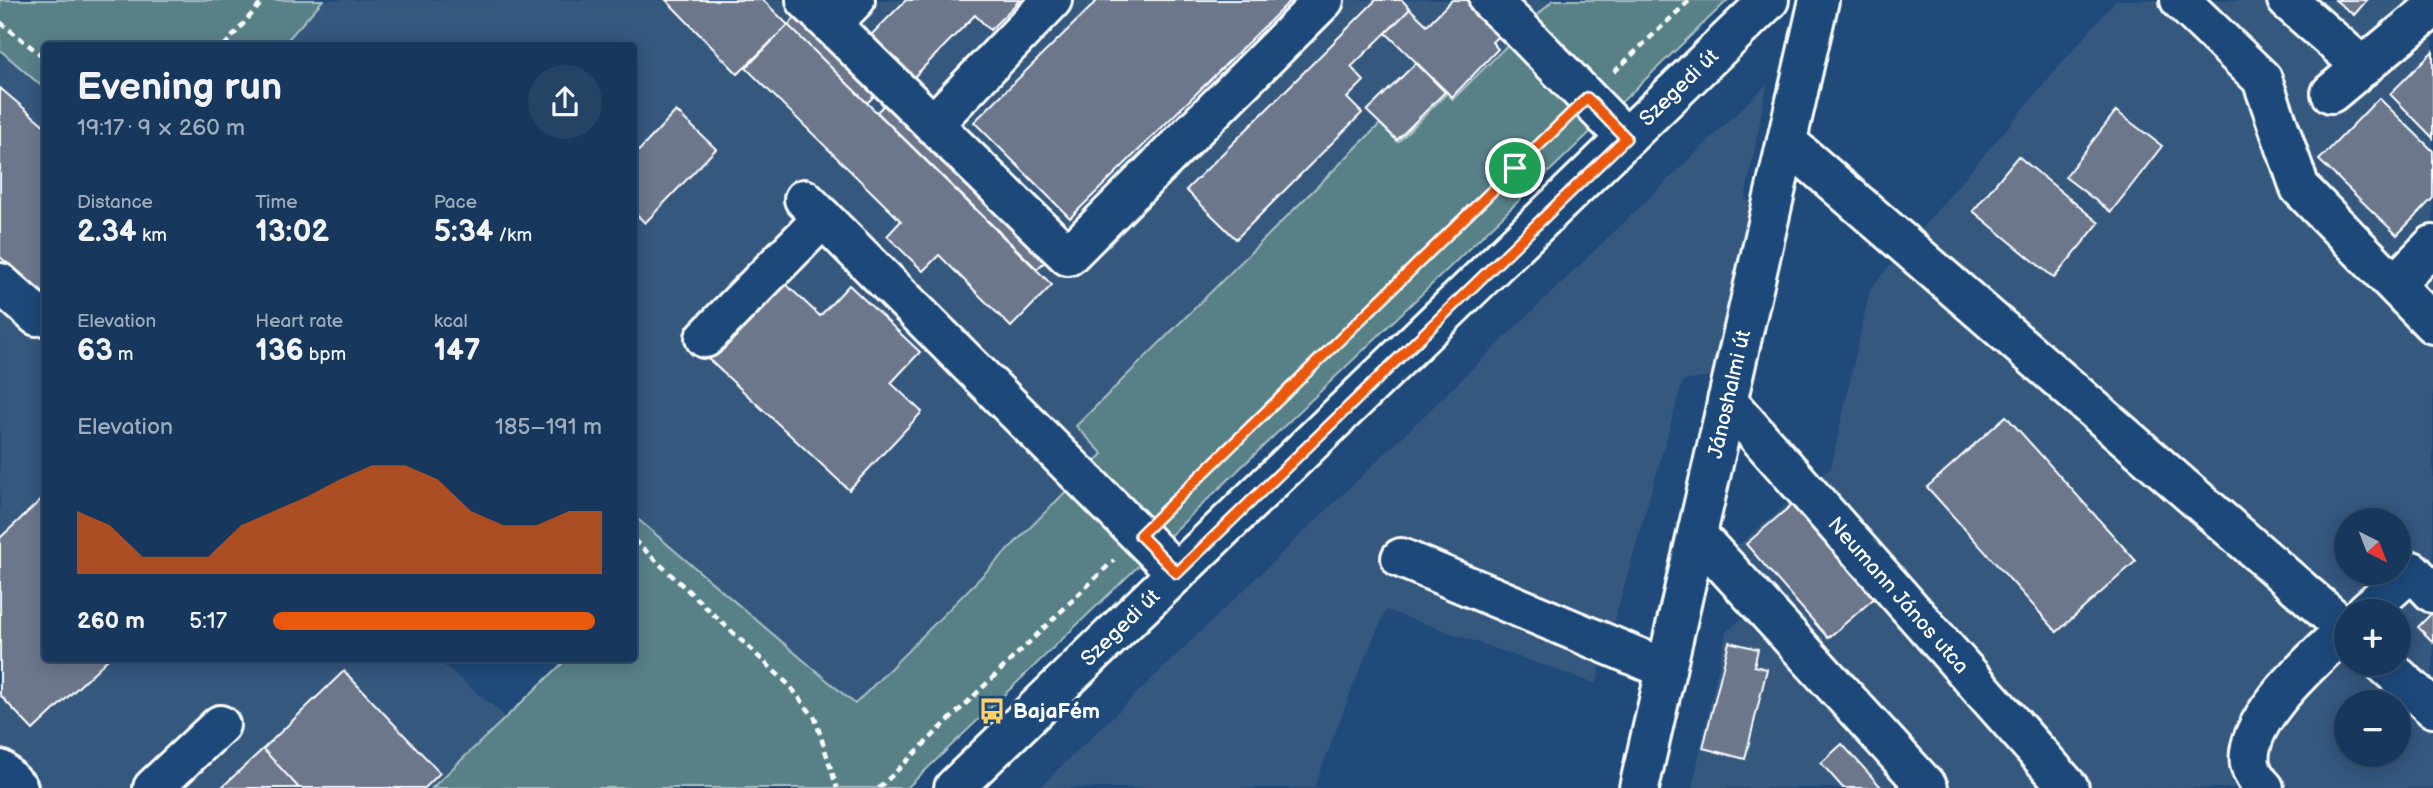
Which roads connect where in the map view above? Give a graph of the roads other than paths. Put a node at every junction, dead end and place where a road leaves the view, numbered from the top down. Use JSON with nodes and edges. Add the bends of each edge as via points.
{"nodes":[{"id":1,"x":1052,"y":0,"type":"edge"},
{"id":2,"x":1324,"y":0,"type":"edge"},
{"id":3,"x":1489,"y":0,"type":"edge"},
{"id":4,"x":1769,"y":0,"type":"edge"},
{"id":5,"x":1819,"y":0,"type":"edge"},
{"id":6,"x":2180,"y":0,"type":"edge"},
{"id":7,"x":2287,"y":0,"type":"edge"},
{"id":8,"x":831,"y":8,"type":"edge"},
{"id":9,"x":2433,"y":8,"type":"edge"},
{"id":10,"x":2364,"y":67,"type":"junction"},
{"id":11,"x":2331,"y":93,"type":"dead end"},
{"id":12,"x":933,"y":124,"type":"junction"},
{"id":13,"x":1626,"y":138,"type":"junction"},
{"id":14,"x":1787,"y":142,"type":"junction"},
{"id":15,"x":2433,"y":245,"type":"edge"},
{"id":16,"x":0,"y":283,"type":"edge"},
{"id":17,"x":2395,"y":284,"type":"junction"},
{"id":18,"x":37,"y":316,"type":"dead end"},
{"id":19,"x":2433,"y":324,"type":"edge"},
{"id":20,"x":705,"y":338,"type":"dead end"},
{"id":21,"x":1727,"y":401,"type":"junction"},
{"id":22,"x":1697,"y":535,"type":"junction"},
{"id":23,"x":1401,"y":558,"type":"dead end"},
{"id":24,"x":1177,"y":573,"type":"junction"},
{"id":25,"x":2433,"y":593,"type":"edge"},
{"id":26,"x":2380,"y":599,"type":"edge"},
{"id":27,"x":2334,"y":610,"type":"edge"},
{"id":28,"x":2334,"y":642,"type":"edge"},
{"id":29,"x":1666,"y":669,"type":"junction"},
{"id":30,"x":2397,"y":676,"type":"edge"},
{"id":31,"x":2433,"y":708,"type":"edge"},
{"id":32,"x":220,"y":725,"type":"dead end"},
{"id":33,"x":0,"y":770,"type":"edge"},
{"id":34,"x":18,"y":788,"type":"edge"},
{"id":35,"x":153,"y":788,"type":"edge"},
{"id":36,"x":954,"y":788,"type":"edge"},
{"id":37,"x":1639,"y":788,"type":"edge"},
{"id":38,"x":1928,"y":788,"type":"edge"},
{"id":39,"x":2068,"y":788,"type":"edge"},
{"id":40,"x":2264,"y":788,"type":"edge"}],
"edges":[{"from":1,"to":12,"type":"street"},
{"from":2,"to":12,"type":"street","via":[[1068,257]]},
{"from":3,"to":13,"type":"street"},
{"from":4,"to":13,"type":"street","name":"Szegedi út"},
{"from":5,"to":14,"type":"street","name":"Jánoshalmi út"},
{"from":6,"to":17,"type":"street","via":[[2262,79],[2300,188]]},
{"from":7,"to":10,"type":"street"},
{"from":8,"to":12,"type":"street"},
{"from":9,"to":10,"type":"street"},
{"from":10,"to":11,"type":"street"},
{"from":13,"to":24,"type":"street","name":"Szegedi út"},
{"from":14,"to":21,"type":"street","name":"Jánoshalmi út"},
{"from":14,"to":27,"type":"street"},
{"from":15,"to":17,"type":"street"},
{"from":16,"to":18,"type":"street"},
{"from":17,"to":19,"type":"street"},
{"from":20,"to":24,"type":"street","via":[[813,209]]},
{"from":21,"to":22,"type":"street","name":"Jánoshalmi út"},
{"from":21,"to":39,"type":"street","name":"Neumann János utca"},
{"from":22,"to":29,"type":"street","name":"Jánoshalmi út"},
{"from":22,"to":38,"type":"street"},
{"from":23,"to":29,"type":"street"},
{"from":24,"to":36,"type":"street","name":"Szegedi út"},
{"from":25,"to":26,"type":"street","via":[[2412,571]]},
{"from":28,"to":40,"type":"street","via":[[2281,694],[2258,727],[2250,764]]},
{"from":29,"to":37,"type":"street","name":"Jánoshalmi út"},
{"from":30,"to":31,"type":"street"},
{"from":32,"to":35,"type":"street"},
{"from":33,"to":34,"type":"street"}]}
